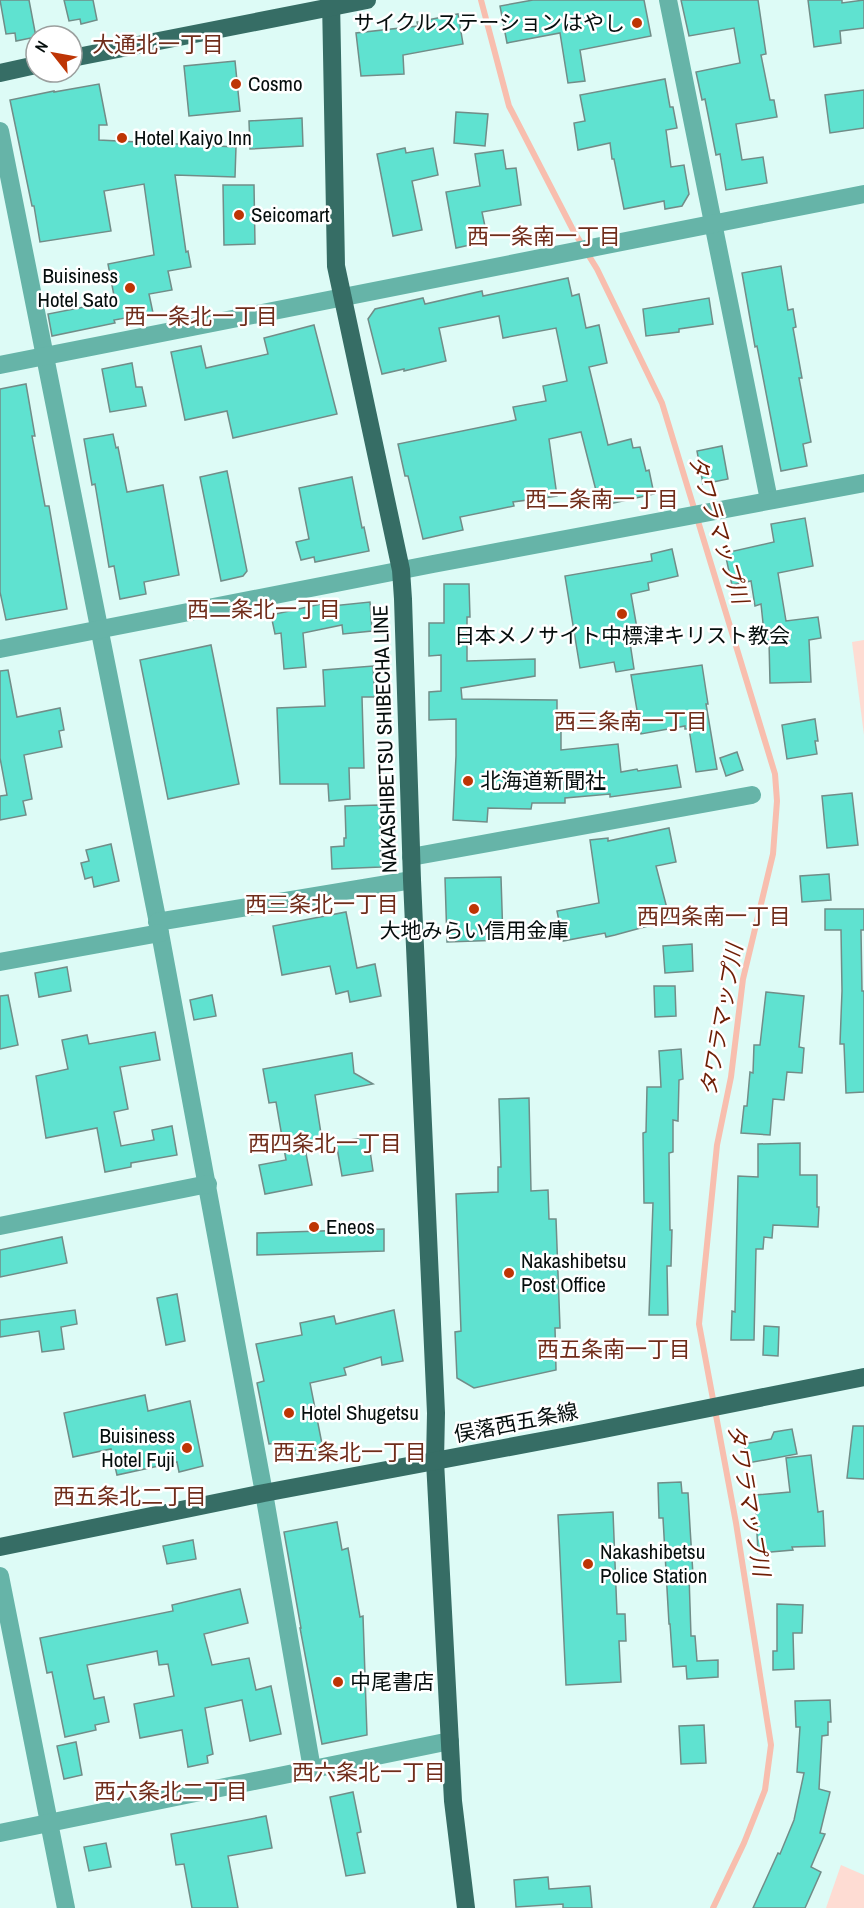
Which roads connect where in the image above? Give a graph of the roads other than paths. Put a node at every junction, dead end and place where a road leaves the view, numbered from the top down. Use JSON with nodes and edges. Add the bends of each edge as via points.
{"nodes":[{"id":1,"x":367,"y":0,"type":"edge"},
{"id":2,"x":668,"y":0,"type":"edge"},
{"id":3,"x":331,"y":3,"type":"edge"},
{"id":4,"x":84,"y":55,"type":"edge"},
{"id":5,"x":24,"y":68,"type":"edge"},
{"id":6,"x":0,"y":73,"type":"edge"},
{"id":7,"x":0,"y":131,"type":"edge"},
{"id":8,"x":864,"y":194,"type":"edge"},
{"id":9,"x":713,"y":223,"type":"junction"},
{"id":10,"x":341,"y":298,"type":"junction"},
{"id":11,"x":45,"y":356,"type":"junction"},
{"id":12,"x":0,"y":365,"type":"edge"},
{"id":13,"x":864,"y":483,"type":"edge"},
{"id":14,"x":769,"y":500,"type":"junction"},
{"id":15,"x":401,"y":570,"type":"junction"},
{"id":16,"x":100,"y":629,"type":"junction"},
{"id":17,"x":0,"y":649,"type":"edge"},
{"id":18,"x":752,"y":795,"type":"dead end"},
{"id":19,"x":411,"y":857,"type":"junction"},
{"id":20,"x":412,"y":880,"type":"junction"},
{"id":21,"x":159,"y":928,"type":"junction"},
{"id":22,"x":0,"y":962,"type":"edge"},
{"id":23,"x":208,"y":1184,"type":"junction"},
{"id":24,"x":0,"y":1226,"type":"edge"},
{"id":25,"x":864,"y":1377,"type":"edge"},
{"id":26,"x":435,"y":1461,"type":"junction"},
{"id":27,"x":264,"y":1493,"type":"junction"},
{"id":28,"x":0,"y":1547,"type":"edge"},
{"id":29,"x":0,"y":1576,"type":"edge"},
{"id":30,"x":450,"y":1741,"type":"junction"},
{"id":31,"x":312,"y":1769,"type":"junction"},
{"id":32,"x":49,"y":1823,"type":"junction"},
{"id":33,"x":0,"y":1833,"type":"edge"},
{"id":34,"x":66,"y":1908,"type":"edge"},
{"id":35,"x":466,"y":1908,"type":"edge"}],
"edges":[{"from":1,"to":3,"type":"main road"},
{"from":2,"to":9,"type":"street"},
{"from":3,"to":4,"type":"main road"},
{"from":3,"to":10,"type":"main road","name":"NAKASHIBETSU SHIBECHA LINE","via":[[336,266]]},
{"from":5,"to":6,"type":"main road"},
{"from":7,"to":11,"type":"street"},
{"from":8,"to":9,"type":"street"},
{"from":9,"to":10,"type":"street"},
{"from":9,"to":14,"type":"street"},
{"from":10,"to":11,"type":"street"},
{"from":10,"to":15,"type":"main road","name":"NAKASHIBETSU SHIBECHA LINE"},
{"from":11,"to":12,"type":"street"},
{"from":11,"to":16,"type":"street"},
{"from":13,"to":14,"type":"street"},
{"from":14,"to":15,"type":"street"},
{"from":15,"to":16,"type":"street"},
{"from":15,"to":19,"type":"main road","name":"NAKASHIBETSU SHIBECHA LINE"},
{"from":16,"to":17,"type":"street"},
{"from":16,"to":21,"type":"street"},
{"from":18,"to":19,"type":"street"},
{"from":19,"to":20,"type":"main road","name":"NAKASHIBETSU SHIBECHA LINE"},
{"from":20,"to":21,"type":"street"},
{"from":20,"to":26,"type":"main road","name":"NAKASHIBETSU SHIBECHA LINE"},
{"from":21,"to":22,"type":"street"},
{"from":21,"to":23,"type":"street"},
{"from":23,"to":24,"type":"street"},
{"from":23,"to":27,"type":"street"},
{"from":25,"to":26,"type":"main road","name":"俣落西五条線"},
{"from":26,"to":27,"type":"main road","name":"俣落西五条線"},
{"from":26,"to":30,"type":"main road","name":"NAKASHIBETSU SHIBECHA LINE"},
{"from":27,"to":28,"type":"main road","name":"俣落西五条線"},
{"from":27,"to":31,"type":"street"},
{"from":29,"to":32,"type":"street"},
{"from":30,"to":31,"type":"street"},
{"from":30,"to":35,"type":"main road","name":"NAKASHIBETSU SHIBECHA LINE"},
{"from":31,"to":32,"type":"street"},
{"from":32,"to":33,"type":"street"},
{"from":32,"to":34,"type":"street"}]}
